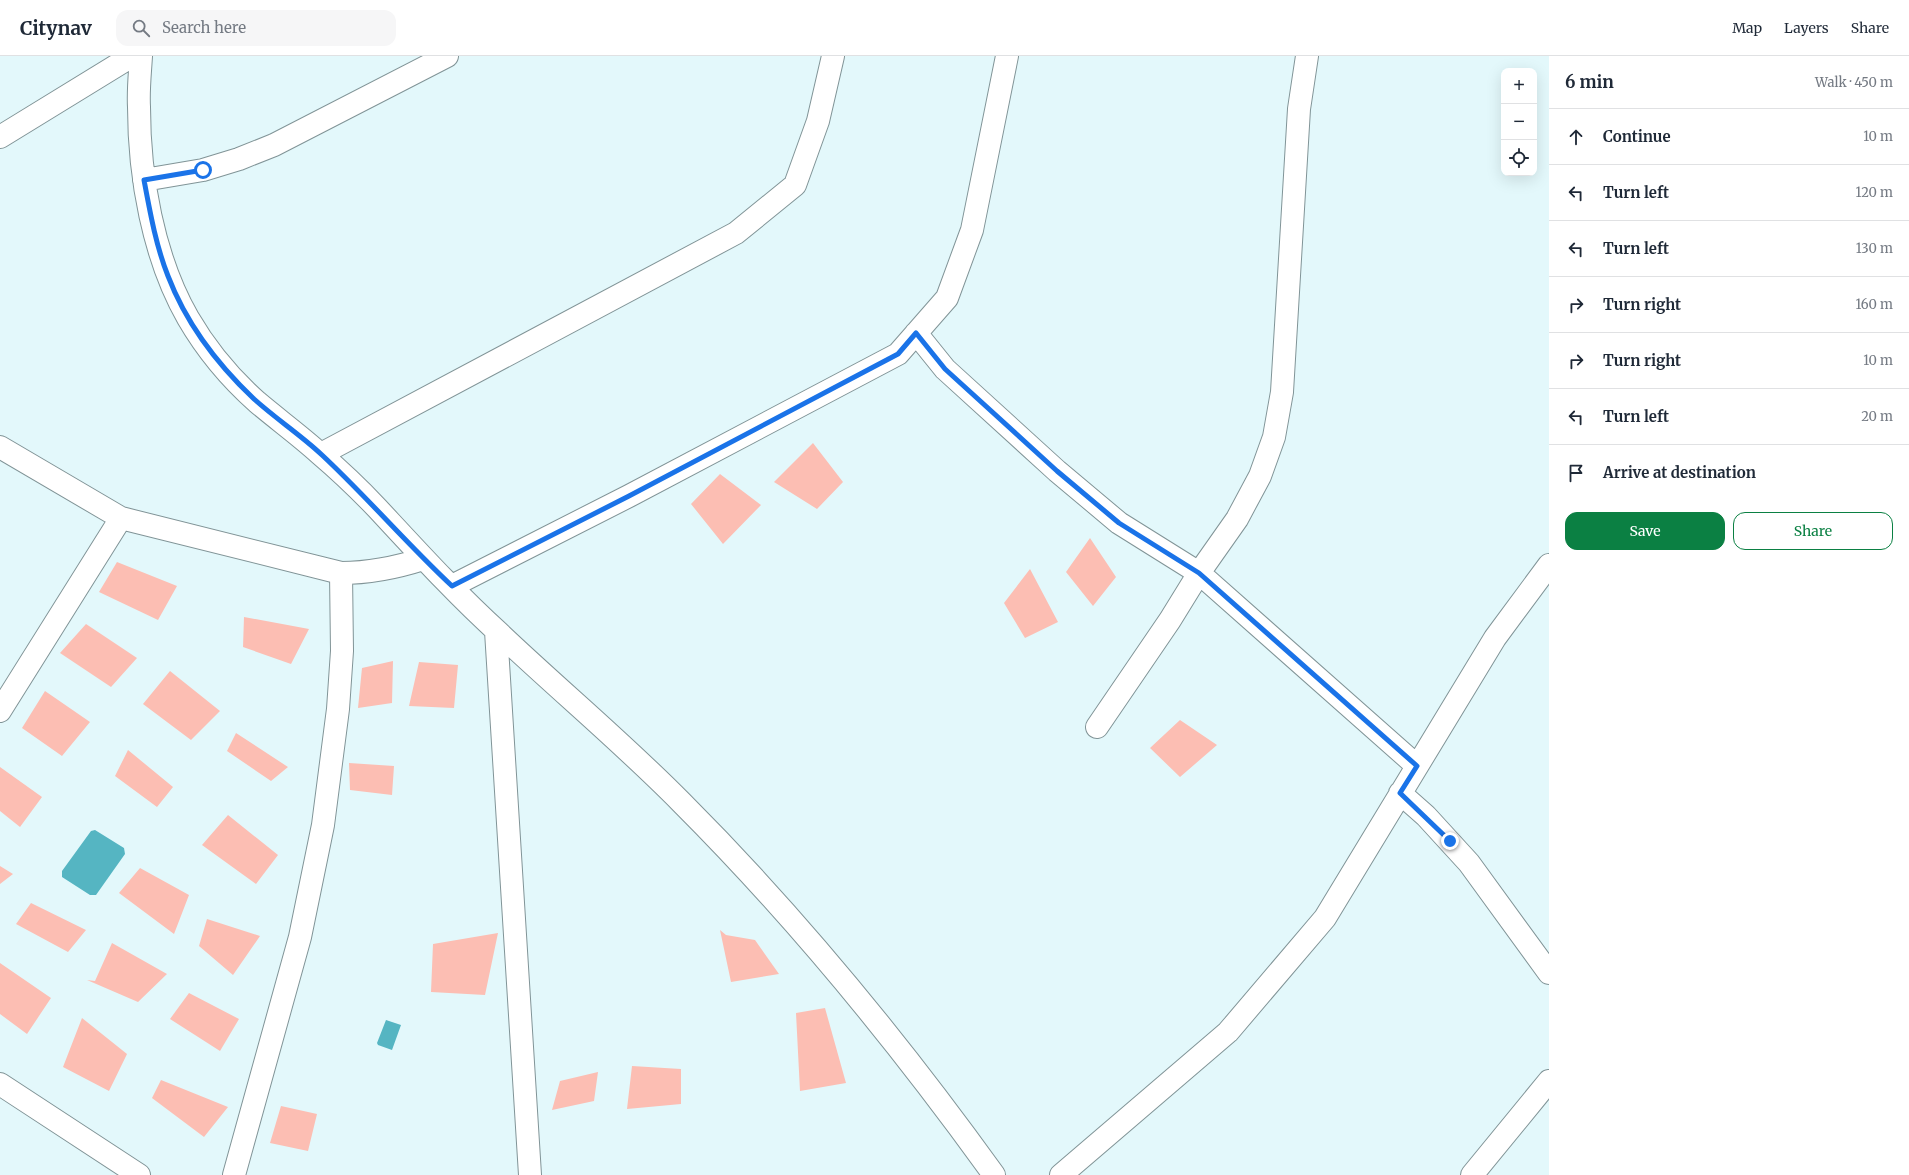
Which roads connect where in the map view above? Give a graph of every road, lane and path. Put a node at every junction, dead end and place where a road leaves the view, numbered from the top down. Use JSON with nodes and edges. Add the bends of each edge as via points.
{"nodes":[{"id":1,"x":132,"y":56,"type":"edge"},
{"id":2,"x":141,"y":56,"type":"edge"},
{"id":3,"x":447,"y":56,"type":"edge"},
{"id":4,"x":833,"y":56,"type":"edge"},
{"id":5,"x":1007,"y":56,"type":"edge"},
{"id":6,"x":1307,"y":56,"type":"edge"},
{"id":7,"x":0,"y":137,"type":"edge"},
{"id":8,"x":144,"y":180,"type":"junction"},
{"id":9,"x":916,"y":333,"type":"junction"},
{"id":10,"x":0,"y":447,"type":"edge"},
{"id":11,"x":321,"y":454,"type":"junction"},
{"id":12,"x":121,"y":518,"type":"junction"},
{"id":13,"x":422,"y":559,"type":"junction"},
{"id":14,"x":1549,"y":565,"type":"edge"},
{"id":15,"x":341,"y":573,"type":"junction"},
{"id":16,"x":1199,"y":573,"type":"junction"},
{"id":17,"x":452,"y":586,"type":"junction"},
{"id":18,"x":496,"y":631,"type":"junction"},
{"id":19,"x":0,"y":711,"type":"edge"},
{"id":20,"x":1097,"y":727,"type":"dead end"},
{"id":21,"x":1417,"y":766,"type":"junction"},
{"id":22,"x":1400,"y":793,"type":"junction"},
{"id":23,"x":1549,"y":973,"type":"edge"},
{"id":24,"x":1549,"y":1081,"type":"edge"},
{"id":25,"x":0,"y":1084,"type":"edge"},
{"id":26,"x":139,"y":1175,"type":"edge"},
{"id":27,"x":234,"y":1175,"type":"edge"},
{"id":28,"x":530,"y":1175,"type":"edge"},
{"id":29,"x":994,"y":1175,"type":"edge"},
{"id":30,"x":1061,"y":1175,"type":"edge"},
{"id":31,"x":1472,"y":1175,"type":"edge"}],
"edges":[{"from":1,"to":7,"type":"street"},
{"from":2,"to":8,"type":"street","via":[[139,107]]},
{"from":3,"to":8,"type":"street","via":[[267,148],[203,170]]},
{"from":4,"to":11,"type":"street","via":[[818,121],[795,185],[736,233]]},
{"from":5,"to":9,"type":"street","via":[[972,230],[947,298]]},
{"from":6,"to":16,"type":"street","via":[[1299,109],[1282,392],[1274,436],[1254,489],[1237,519]]},
{"from":8,"to":11,"type":"street","via":[[168,276],[188,318],[217,360],[254,399]]},
{"from":9,"to":16,"type":"street","via":[[945,369],[1057,471],[1119,523]]},
{"from":9,"to":17,"type":"street","via":[[898,354]]},
{"from":10,"to":12,"type":"street"},
{"from":11,"to":13,"type":"street","via":[[374,506]]},
{"from":12,"to":15,"type":"street"},
{"from":12,"to":19,"type":"street"},
{"from":13,"to":15,"type":"street","via":[[368,573]]},
{"from":13,"to":17,"type":"street"},
{"from":14,"to":21,"type":"street","via":[[1495,638]]},
{"from":15,"to":27,"type":"street","via":[[342,651],[338,709],[323,825],[300,937]]},
{"from":16,"to":20,"type":"street"},
{"from":16,"to":21,"type":"street"},
{"from":17,"to":18,"type":"street"},
{"from":18,"to":28,"type":"street"},
{"from":18,"to":29,"type":"street","via":[[679,799],[761,884],[829,961],[942,1103]]},
{"from":21,"to":22,"type":"street"},
{"from":22,"to":23,"type":"street","via":[[1426,816],[1469,863]]},
{"from":22,"to":30,"type":"street","via":[[1325,918],[1228,1032]]},
{"from":24,"to":31,"type":"street"},
{"from":25,"to":26,"type":"street"}]}
